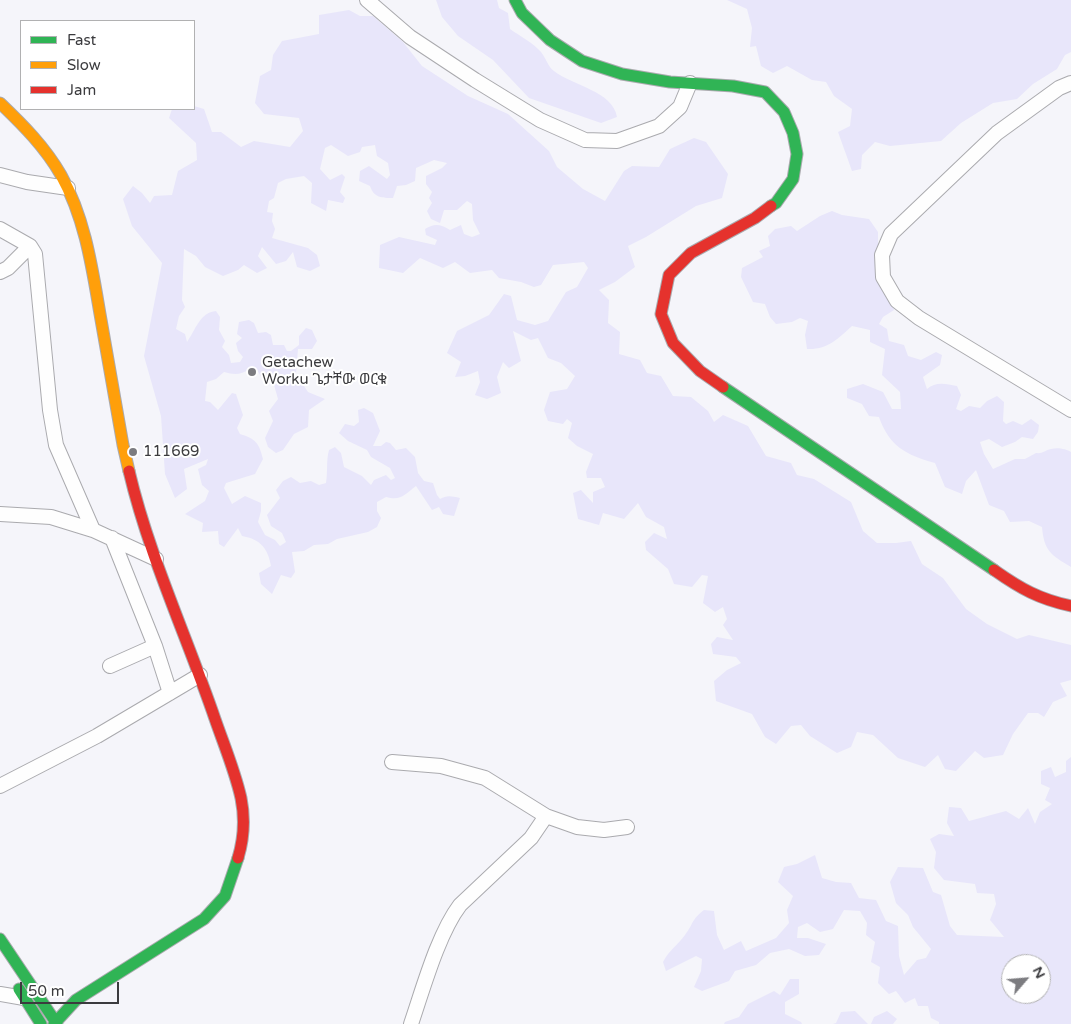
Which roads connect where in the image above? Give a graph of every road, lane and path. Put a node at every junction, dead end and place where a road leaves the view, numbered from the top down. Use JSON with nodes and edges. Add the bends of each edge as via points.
{"nodes":[{"id":1,"x":367,"y":0,"type":"edge"},
{"id":2,"x":515,"y":0,"type":"edge"},
{"id":3,"x":690,"y":83,"type":"junction"},
{"id":4,"x":1071,"y":83,"type":"edge"},
{"id":5,"x":0,"y":103,"type":"edge"},
{"id":6,"x":0,"y":175,"type":"edge"},
{"id":7,"x":68,"y":188,"type":"junction"},
{"id":8,"x":0,"y":229,"type":"edge"},
{"id":9,"x":30,"y":246,"type":"junction"},
{"id":10,"x":0,"y":272,"type":"edge"},
{"id":11,"x":1071,"y":410,"type":"edge"},
{"id":12,"x":0,"y":514,"type":"edge"},
{"id":13,"x":94,"y":530,"type":"junction"},
{"id":14,"x":112,"y":538,"type":"junction"},
{"id":15,"x":156,"y":559,"type":"junction"},
{"id":16,"x":1071,"y":606,"type":"edge"},
{"id":17,"x":155,"y":646,"type":"junction"},
{"id":18,"x":110,"y":666,"type":"dead end"},
{"id":19,"x":200,"y":675,"type":"junction"},
{"id":20,"x":170,"y":693,"type":"junction"},
{"id":21,"x":392,"y":762,"type":"dead end"},
{"id":22,"x":0,"y":786,"type":"edge"},
{"id":23,"x":546,"y":816,"type":"junction"},
{"id":24,"x":627,"y":827,"type":"dead end"},
{"id":25,"x":0,"y":938,"type":"edge"},
{"id":26,"x":14,"y":983,"type":"dead end"},
{"id":27,"x":0,"y":994,"type":"edge"},
{"id":28,"x":24,"y":998,"type":"junction"},
{"id":29,"x":56,"y":1023,"type":"edge"},
{"id":30,"x":41,"y":1024,"type":"edge"},
{"id":31,"x":411,"y":1024,"type":"edge"}],
"edges":[{"from":1,"to":3,"type":"street","via":[[410,37],[475,80],[540,120],[585,140],[617,141],[660,126],[680,107]]},
{"from":2,"to":3,"type":"street","via":[[522,13],[550,40],[582,61],[622,74]]},
{"from":3,"to":16,"type":"street","via":[[764,92],[784,112],[797,154],[793,179],[776,203],[692,253],[668,275],[661,314],[673,343],[700,371],[1020,588],[1048,601]]},
{"from":4,"to":11,"type":"street","via":[[996,133],[890,234],[882,255],[883,277],[897,302]]},
{"from":5,"to":7,"type":"street","via":[[37,140]]},
{"from":6,"to":7,"type":"street"},
{"from":7,"to":15,"type":"street","via":[[90,257],[131,479]]},
{"from":8,"to":9,"type":"street"},
{"from":9,"to":10,"type":"street"},
{"from":9,"to":13,"type":"street","via":[[35,254],[56,445]]},
{"from":12,"to":13,"type":"street","via":[[51,517]]},
{"from":13,"to":14,"type":"street"},
{"from":14,"to":15,"type":"street"},
{"from":14,"to":17,"type":"street"},
{"from":15,"to":19,"type":"street"},
{"from":17,"to":18,"type":"street"},
{"from":17,"to":20,"type":"street"},
{"from":19,"to":20,"type":"street"},
{"from":19,"to":29,"type":"street","via":[[232,767],[244,820],[243,843],[225,896],[204,920],[76,1000]]},
{"from":20,"to":22,"type":"street","via":[[97,736]]},
{"from":21,"to":23,"type":"street","via":[[441,766],[485,778]]},
{"from":23,"to":24,"type":"street","via":[[577,827],[604,830]]},
{"from":23,"to":31,"type":"street","via":[[531,838],[452,916]]},
{"from":25,"to":29,"type":"street"},
{"from":26,"to":28,"type":"street"},
{"from":27,"to":28,"type":"street"},
{"from":28,"to":30,"type":"street"}]}
